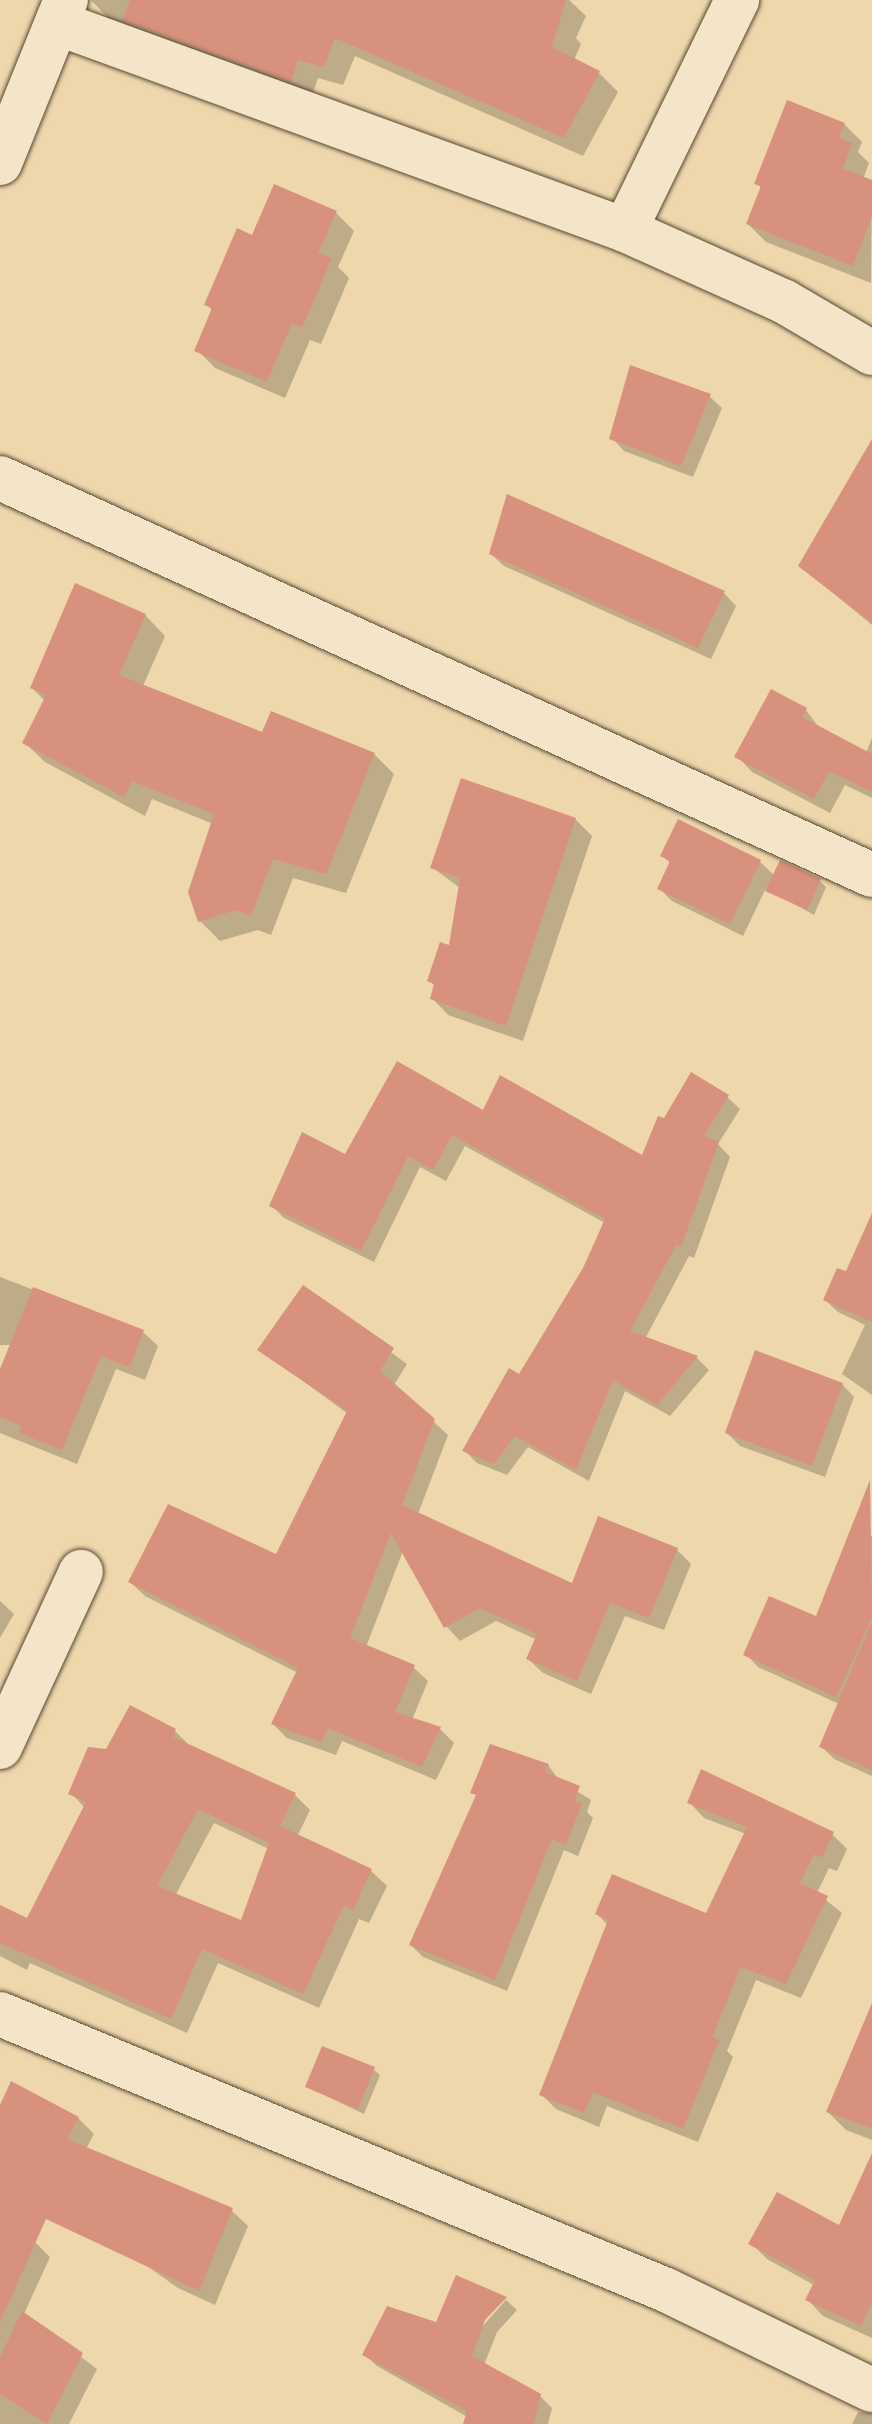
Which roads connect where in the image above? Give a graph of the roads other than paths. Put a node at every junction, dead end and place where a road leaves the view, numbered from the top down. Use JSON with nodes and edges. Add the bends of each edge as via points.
{"nodes":[{"id":1,"x":737,"y":0,"type":"edge"},
{"id":2,"x":62,"y":12,"type":"edge"},
{"id":3,"x":0,"y":163,"type":"edge"},
{"id":4,"x":625,"y":230,"type":"junction"},
{"id":5,"x":872,"y":353,"type":"edge"},
{"id":6,"x":0,"y":478,"type":"edge"},
{"id":7,"x":872,"y":875,"type":"edge"},
{"id":8,"x":81,"y":1572,"type":"dead end"},
{"id":9,"x":0,"y":1747,"type":"edge"},
{"id":10,"x":0,"y":2014,"type":"edge"},
{"id":11,"x":872,"y":2390,"type":"edge"}],
"edges":[{"from":1,"to":4,"type":"street"},
{"from":2,"to":3,"type":"street"},
{"from":2,"to":4,"type":"street"},
{"from":4,"to":5,"type":"street","via":[[785,302]]},
{"from":6,"to":7,"type":"street"},
{"from":8,"to":9,"type":"street"},
{"from":10,"to":11,"type":"street","via":[[666,2290]]}]}
